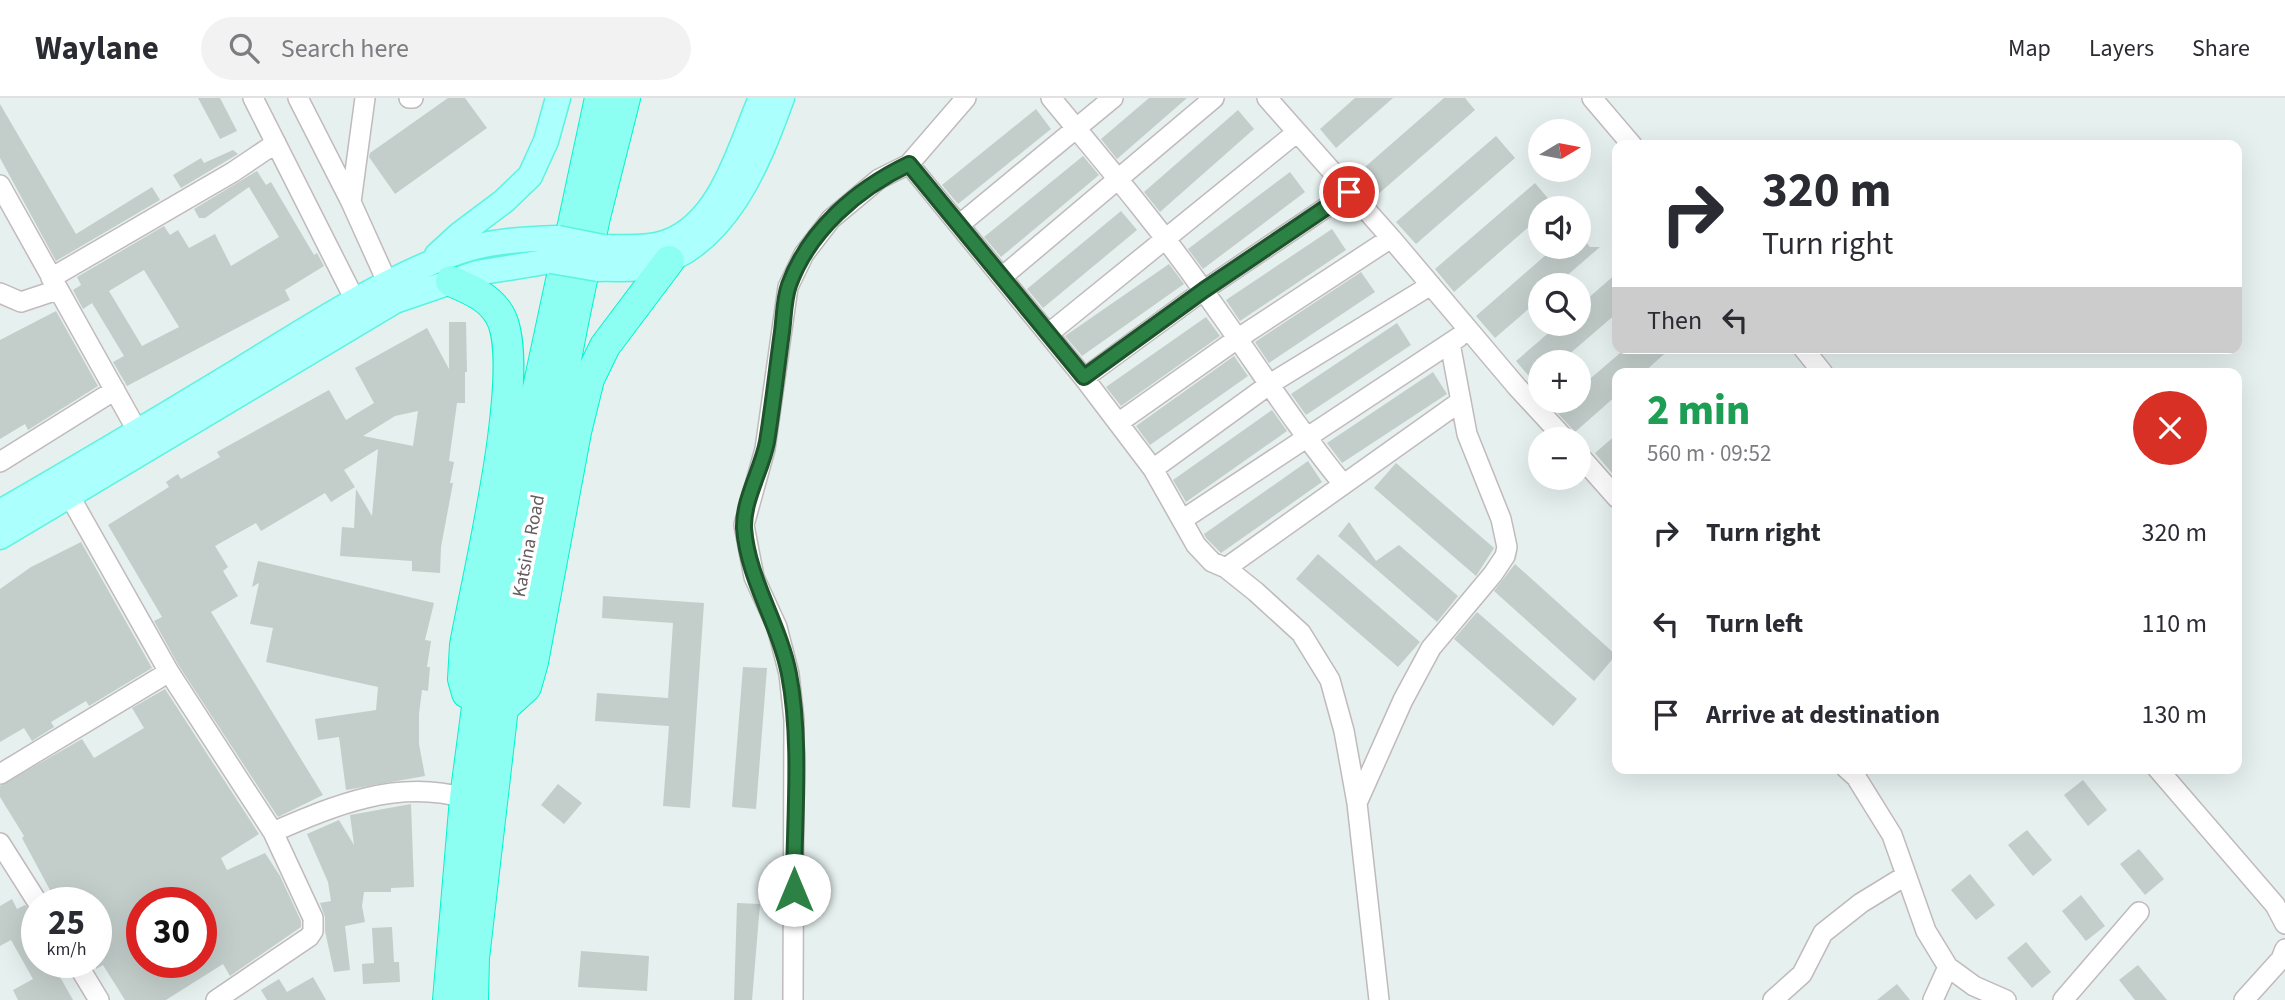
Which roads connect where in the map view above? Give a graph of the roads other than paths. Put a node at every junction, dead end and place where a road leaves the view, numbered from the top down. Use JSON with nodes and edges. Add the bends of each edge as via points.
{"nodes":[{"id":1,"x":253,"y":98,"type":"edge"},
{"id":2,"x":298,"y":98,"type":"edge"},
{"id":3,"x":365,"y":98,"type":"edge"},
{"id":4,"x":558,"y":98,"type":"edge"},
{"id":5,"x":581,"y":98,"type":"edge"},
{"id":6,"x":600,"y":98,"type":"edge"},
{"id":7,"x":625,"y":98,"type":"edge"},
{"id":8,"x":761,"y":98,"type":"edge"},
{"id":9,"x":782,"y":98,"type":"edge"},
{"id":10,"x":966,"y":98,"type":"edge"},
{"id":11,"x":1051,"y":98,"type":"edge"},
{"id":12,"x":1113,"y":98,"type":"edge"},
{"id":13,"x":1214,"y":98,"type":"edge"},
{"id":14,"x":1267,"y":98,"type":"edge"},
{"id":15,"x":1592,"y":98,"type":"edge"},
{"id":16,"x":1076,"y":128,"type":"junction"},
{"id":17,"x":1296,"y":133,"type":"junction"},
{"id":18,"x":1628,"y":140,"type":"edge"},
{"id":19,"x":276,"y":143,"type":"junction"},
{"id":20,"x":909,"y":164,"type":"junction"},
{"id":21,"x":1118,"y":179,"type":"junction"},
{"id":22,"x":0,"y":185,"type":"edge"},
{"id":23,"x":1349,"y":192,"type":"junction"},
{"id":24,"x":578,"y":197,"type":"junction"},
{"id":25,"x":351,"y":202,"type":"junction"},
{"id":26,"x":959,"y":225,"type":"junction"},
{"id":27,"x":1165,"y":238,"type":"junction"},
{"id":28,"x":1391,"y":238,"type":"junction"},
{"id":29,"x":600,"y":258,"type":"junction"},
{"id":30,"x":669,"y":261,"type":"junction"},
{"id":31,"x":439,"y":273,"type":"junction"},
{"id":32,"x":1002,"y":277,"type":"junction"},
{"id":33,"x":54,"y":284,"type":"junction"},
{"id":34,"x":388,"y":284,"type":"junction"},
{"id":35,"x":1431,"y":285,"type":"junction"},
{"id":36,"x":1204,"y":290,"type":"junction"},
{"id":37,"x":0,"y":293,"type":"edge"},
{"id":38,"x":356,"y":302,"type":"junction"},
{"id":39,"x":1469,"y":331,"type":"junction"},
{"id":40,"x":1048,"y":334,"type":"junction"},
{"id":41,"x":1237,"y":339,"type":"junction"},
{"id":42,"x":1450,"y":343,"type":"junction"},
{"id":43,"x":1808,"y":354,"type":"edge"},
{"id":44,"x":1819,"y":368,"type":"edge"},
{"id":45,"x":1084,"y":377,"type":"junction"},
{"id":46,"x":1270,"y":384,"type":"junction"},
{"id":47,"x":116,"y":390,"type":"junction"},
{"id":48,"x":1461,"y":401,"type":"junction"},
{"id":49,"x":1118,"y":423,"type":"junction"},
{"id":50,"x":1554,"y":427,"type":"edge"},
{"id":51,"x":138,"y":432,"type":"junction"},
{"id":52,"x":1306,"y":439,"type":"junction"},
{"id":53,"x":0,"y":462,"type":"edge"},
{"id":54,"x":1153,"y":469,"type":"junction"},
{"id":55,"x":1591,"y":469,"type":"edge"},
{"id":56,"x":1343,"y":484,"type":"junction"},
{"id":57,"x":1612,"y":492,"type":"edge"},
{"id":58,"x":69,"y":495,"type":"junction"},
{"id":59,"x":0,"y":512,"type":"edge"},
{"id":60,"x":1182,"y":520,"type":"junction"},
{"id":61,"x":0,"y":537,"type":"edge"},
{"id":62,"x":1226,"y":568,"type":"junction"},
{"id":63,"x":169,"y":672,"type":"junction"},
{"id":64,"x":502,"y":709,"type":"junction"},
{"id":65,"x":475,"y":722,"type":"junction"},
{"id":66,"x":0,"y":774,"type":"edge"},
{"id":67,"x":1853,"y":774,"type":"edge"},
{"id":68,"x":2162,"y":774,"type":"edge"},
{"id":69,"x":465,"y":798,"type":"junction"},
{"id":70,"x":1357,"y":803,"type":"junction"},
{"id":71,"x":273,"y":832,"type":"junction"},
{"id":72,"x":0,"y":843,"type":"edge"},
{"id":73,"x":1905,"y":876,"type":"junction"},
{"id":74,"x":28,"y":887,"type":"edge"},
{"id":75,"x":2139,"y":912,"type":"dead end"},
{"id":76,"x":2285,"y":923,"type":"edge"},
{"id":77,"x":2285,"y":949,"type":"edge"},
{"id":78,"x":1948,"y":967,"type":"junction"},
{"id":79,"x":86,"y":978,"type":"edge"},
{"id":80,"x":99,"y":1000,"type":"edge"},
{"id":81,"x":216,"y":1000,"type":"edge"},
{"id":82,"x":448,"y":1000,"type":"edge"},
{"id":83,"x":473,"y":1000,"type":"edge"},
{"id":84,"x":793,"y":1000,"type":"edge"},
{"id":85,"x":1379,"y":1000,"type":"edge"},
{"id":86,"x":1773,"y":1000,"type":"edge"},
{"id":87,"x":1933,"y":1000,"type":"edge"},
{"id":88,"x":2006,"y":1000,"type":"edge"},
{"id":89,"x":2063,"y":1000,"type":"edge"},
{"id":90,"x":2244,"y":1000,"type":"edge"}],
"edges":[{"from":1,"to":19,"type":"street"},
{"from":2,"to":25,"type":"street"},
{"from":3,"to":25,"type":"street"},
{"from":4,"to":31,"type":"main road","via":[[530,176],[460,234]]},
{"from":5,"to":24,"type":"highway","via":[[573,160]]},
{"from":6,"to":24,"type":"highway","name":"Katsina Road"},
{"from":7,"to":64,"type":"highway","name":"Katsina Road","via":[[573,323]]},
{"from":8,"to":29,"type":"main road","via":[[727,178],[706,213],[687,232],[667,242]]},
{"from":9,"to":30,"type":"main road","via":[[738,196],[706,238]]},
{"from":10,"to":20,"type":"street"},
{"from":11,"to":16,"type":"street"},
{"from":12,"to":16,"type":"street"},
{"from":13,"to":21,"type":"street"},
{"from":14,"to":17,"type":"street"},
{"from":15,"to":18,"type":"street"},
{"from":16,"to":21,"type":"street"},
{"from":16,"to":26,"type":"street"},
{"from":17,"to":23,"type":"street"},
{"from":17,"to":27,"type":"street"},
{"from":19,"to":33,"type":"street"},
{"from":19,"to":38,"type":"street"},
{"from":20,"to":26,"type":"street"},
{"from":20,"to":84,"type":"street","via":[[879,179],[831,219],[804,254],[788,287],[765,449],[744,525],[754,577],[777,627],[794,720]]},
{"from":21,"to":27,"type":"street"},
{"from":21,"to":32,"type":"street"},
{"from":22,"to":33,"type":"street"},
{"from":23,"to":28,"type":"street"},
{"from":23,"to":36,"type":"street"},
{"from":24,"to":65,"type":"highway","name":"Katsina Road"},
{"from":25,"to":34,"type":"street"},
{"from":26,"to":32,"type":"street"},
{"from":27,"to":36,"type":"street"},
{"from":27,"to":40,"type":"street"},
{"from":28,"to":35,"type":"street"},
{"from":28,"to":41,"type":"street"},
{"from":29,"to":30,"type":"main road","via":[[648,267]]},
{"from":29,"to":31,"type":"main road","bridge":true,"via":[[477,273]]},
{"from":29,"to":31,"type":"main road","bridge":true,"via":[[558,238],[522,239],[471,249]]},
{"from":30,"to":64,"type":"highway","via":[[611,337],[589,379],[533,662],[526,687]]},
{"from":31,"to":34,"type":"main road"},
{"from":31,"to":58,"type":"main road"},
{"from":31,"to":65,"type":"highway","via":[[480,293],[500,315],[508,352],[507,410],[465,645],[463,679]]},
{"from":32,"to":40,"type":"street"},
{"from":33,"to":37,"type":"street","via":[[21,302]]},
{"from":33,"to":47,"type":"street"},
{"from":34,"to":38,"type":"main road"},
{"from":35,"to":39,"type":"street"},
{"from":35,"to":46,"type":"street"},
{"from":36,"to":41,"type":"street"},
{"from":36,"to":45,"type":"street"},
{"from":38,"to":51,"type":"main road"},
{"from":39,"to":42,"type":"street"},
{"from":39,"to":50,"type":"street"},
{"from":40,"to":45,"type":"street"},
{"from":41,"to":46,"type":"street"},
{"from":41,"to":49,"type":"street"},
{"from":42,"to":48,"type":"street"},
{"from":42,"to":52,"type":"street"},
{"from":43,"to":44,"type":"street"},
{"from":45,"to":49,"type":"street"},
{"from":46,"to":52,"type":"street"},
{"from":46,"to":54,"type":"street"},
{"from":47,"to":51,"type":"street"},
{"from":47,"to":53,"type":"street"},
{"from":48,"to":56,"type":"street"},
{"from":48,"to":70,"type":"street","via":[[1467,434],[1504,527],[1505,556],[1431,648]]},
{"from":49,"to":54,"type":"street"},
{"from":51,"to":59,"type":"main road"},
{"from":52,"to":56,"type":"street"},
{"from":52,"to":60,"type":"street"},
{"from":54,"to":60,"type":"street"},
{"from":55,"to":57,"type":"street"},
{"from":56,"to":62,"type":"street"},
{"from":58,"to":61,"type":"main road"},
{"from":58,"to":63,"type":"street"},
{"from":60,"to":62,"type":"street","via":[[1196,545],[1212,562]]},
{"from":62,"to":70,"type":"street","via":[[1301,633],[1331,680]]},
{"from":63,"to":66,"type":"street"},
{"from":63,"to":71,"type":"street"},
{"from":64,"to":83,"type":"highway","name":"Katsina Road"},
{"from":65,"to":69,"type":"highway","name":"Katsina Road"},
{"from":67,"to":73,"type":"street","via":[[1892,835]]},
{"from":68,"to":76,"type":"street","via":[[2275,905]]},
{"from":69,"to":71,"type":"street","via":[[412,790],[370,795]]},
{"from":69,"to":82,"type":"highway","name":"Katsina Road"},
{"from":70,"to":85,"type":"street"},
{"from":71,"to":81,"type":"street","via":[[307,902],[313,930]]},
{"from":72,"to":74,"type":"street"},
{"from":73,"to":78,"type":"street","via":[[1926,931]]},
{"from":73,"to":86,"type":"street","via":[[1823,933],[1802,974]]},
{"from":75,"to":89,"type":"street"},
{"from":77,"to":90,"type":"street"},
{"from":78,"to":87,"type":"street"},
{"from":78,"to":88,"type":"street","via":[[1974,986]]},
{"from":79,"to":80,"type":"street"}]}
